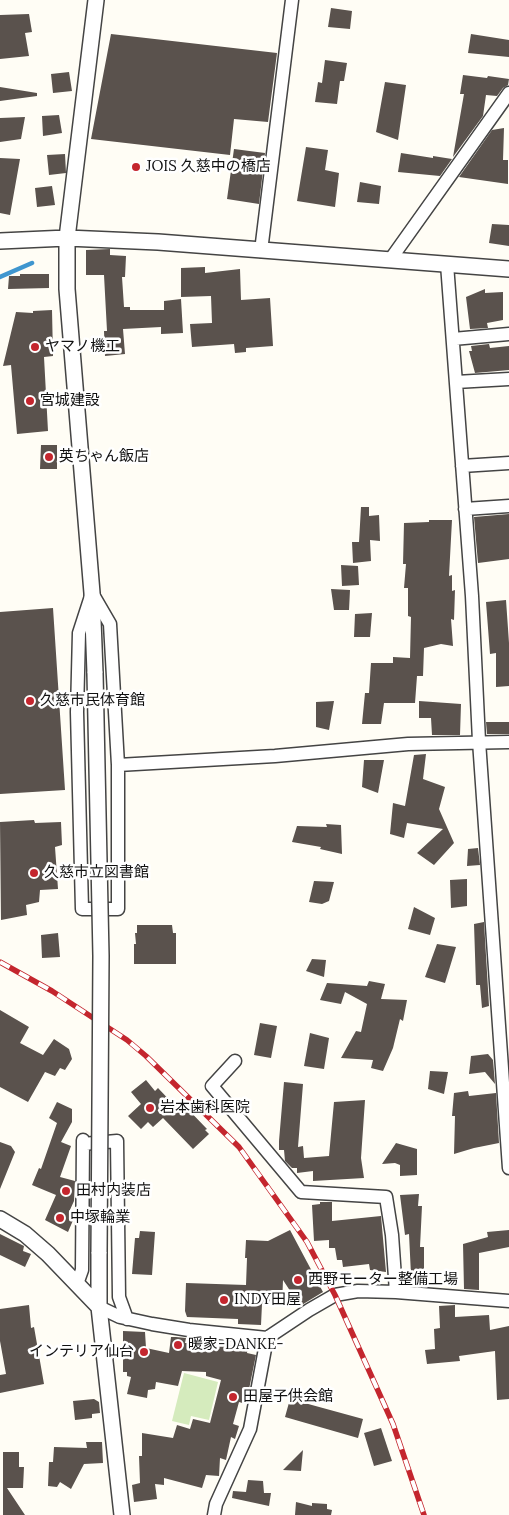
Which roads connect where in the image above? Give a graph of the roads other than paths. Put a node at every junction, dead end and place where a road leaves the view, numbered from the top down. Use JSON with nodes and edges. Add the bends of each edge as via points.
{"nodes":[{"id":1,"x":96,"y":0,"type":"edge"},
{"id":2,"x":292,"y":0,"type":"edge"},
{"id":3,"x":509,"y":93,"type":"edge"},
{"id":4,"x":67,"y":238,"type":"junction"},
{"id":5,"x":0,"y":241,"type":"edge"},
{"id":6,"x":261,"y":251,"type":"junction"},
{"id":7,"x":390,"y":260,"type":"junction"},
{"id":8,"x":447,"y":264,"type":"junction"},
{"id":9,"x":509,"y":269,"type":"edge"},
{"id":10,"x":509,"y":334,"type":"edge"},
{"id":11,"x":453,"y":339,"type":"junction"},
{"id":12,"x":509,"y":379,"type":"edge"},
{"id":13,"x":456,"y":382,"type":"junction"},
{"id":14,"x":509,"y":462,"type":"edge"},
{"id":15,"x":462,"y":466,"type":"junction"},
{"id":16,"x":509,"y":506,"type":"edge"},
{"id":17,"x":466,"y":509,"type":"junction"},
{"id":18,"x":92,"y":593,"type":"junction"},
{"id":19,"x":479,"y":741,"type":"junction"},
{"id":20,"x":509,"y":742,"type":"edge"},
{"id":21,"x":118,"y":766,"type":"junction"},
{"id":22,"x":503,"y":985,"type":"edge"},
{"id":23,"x":235,"y":1062,"type":"dead end"},
{"id":24,"x":509,"y":1168,"type":"edge"},
{"id":25,"x":0,"y":1219,"type":"edge"},
{"id":26,"x":77,"y":1284,"type":"junction"},
{"id":27,"x":396,"y":1292,"type":"junction"},
{"id":28,"x":509,"y":1302,"type":"edge"},
{"id":29,"x":98,"y":1307,"type":"junction"},
{"id":30,"x":127,"y":1319,"type":"junction"},
{"id":31,"x":267,"y":1338,"type":"junction"},
{"id":32,"x":122,"y":1515,"type":"edge"},
{"id":33,"x":214,"y":1515,"type":"edge"}],
"edges":[{"from":1,"to":4,"type":"street"},
{"from":2,"to":6,"type":"street"},
{"from":3,"to":7,"type":"street"},
{"from":4,"to":5,"type":"street"},
{"from":4,"to":6,"type":"street"},
{"from":4,"to":18,"type":"street","via":[[67,289]]},
{"from":6,"to":7,"type":"street"},
{"from":7,"to":8,"type":"street"},
{"from":8,"to":9,"type":"street"},
{"from":8,"to":11,"type":"street"},
{"from":10,"to":11,"type":"street"},
{"from":11,"to":13,"type":"street"},
{"from":12,"to":13,"type":"street"},
{"from":13,"to":15,"type":"street"},
{"from":14,"to":15,"type":"street"},
{"from":15,"to":17,"type":"street"},
{"from":16,"to":17,"type":"street"},
{"from":17,"to":19,"type":"street"},
{"from":18,"to":21,"type":"street","via":[[110,624]]},
{"from":18,"to":21,"type":"street","via":[[79,633],[77,721],[82,909],[118,909]]},
{"from":18,"to":29,"type":"street","bridge":true,"via":[[101,956]]},
{"from":19,"to":20,"type":"street"},
{"from":19,"to":21,"type":"street"},
{"from":19,"to":22,"type":"street"},
{"from":22,"to":24,"type":"street"},
{"from":23,"to":27,"type":"street","via":[[212,1086],[300,1192],[386,1197]]},
{"from":25,"to":26,"type":"street","via":[[25,1234]]},
{"from":26,"to":29,"type":"street"},
{"from":26,"to":30,"type":"street","via":[[82,1270],[83,1142],[117,1141],[119,1297]]},
{"from":27,"to":28,"type":"street"},
{"from":27,"to":31,"type":"street","via":[[358,1291],[335,1295]]},
{"from":29,"to":30,"type":"street"},
{"from":29,"to":32,"type":"street"},
{"from":30,"to":31,"type":"street","via":[[189,1330]]},
{"from":31,"to":33,"type":"street","via":[[250,1429]]}]}
